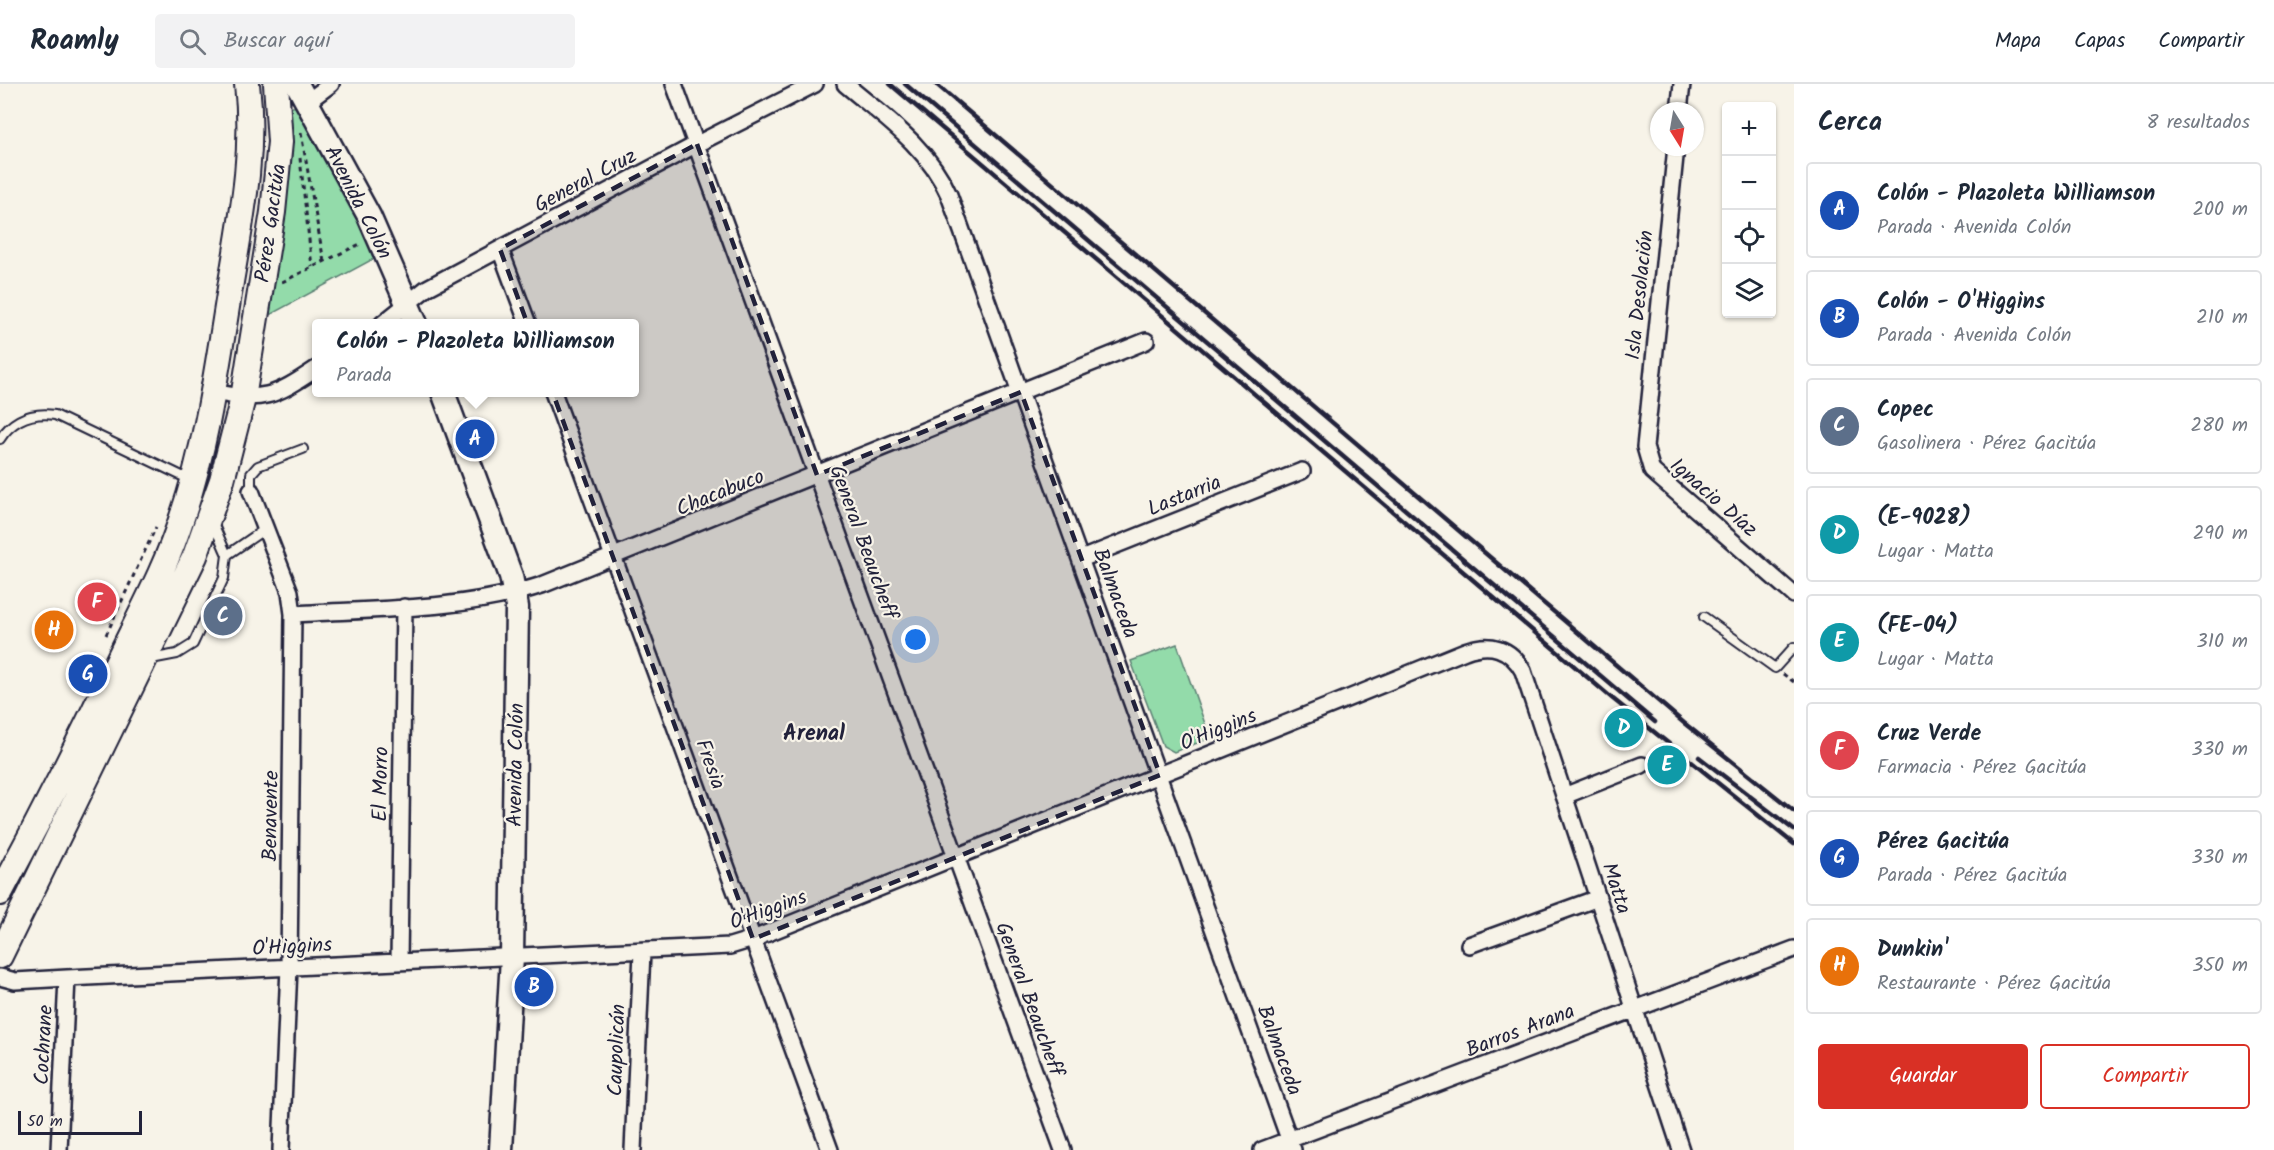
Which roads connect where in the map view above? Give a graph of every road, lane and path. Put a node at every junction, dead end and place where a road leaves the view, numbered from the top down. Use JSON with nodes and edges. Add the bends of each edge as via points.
{"nodes":[{"id":1,"x":247,"y":84,"type":"edge"},
{"id":2,"x":276,"y":84,"type":"edge"},
{"id":3,"x":331,"y":84,"type":"edge"},
{"id":4,"x":674,"y":84,"type":"edge"},
{"id":5,"x":815,"y":84,"type":"edge"},
{"id":6,"x":845,"y":84,"type":"edge"},
{"id":7,"x":1682,"y":84,"type":"edge"},
{"id":8,"x":302,"y":93,"type":"edge"},
{"id":9,"x":1680,"y":102,"type":"edge"},
{"id":10,"x":297,"y":126,"type":"dead end"},
{"id":11,"x":300,"y":130,"type":"dead end"},
{"id":12,"x":697,"y":144,"type":"junction"},
{"id":13,"x":1675,"y":156,"type":"edge"},
{"id":14,"x":364,"y":242,"type":"dead end"},
{"id":15,"x":500,"y":249,"type":"junction"},
{"id":16,"x":324,"y":262,"type":"junction"},
{"id":17,"x":312,"y":267,"type":"junction"},
{"id":18,"x":275,"y":285,"type":"dead end"},
{"id":19,"x":412,"y":313,"type":"edge"},
{"id":20,"x":396,"y":319,"type":"edge"},
{"id":21,"x":526,"y":319,"type":"edge"},
{"id":22,"x":1146,"y":341,"type":"dead end"},
{"id":23,"x":312,"y":372,"type":"edge"},
{"id":24,"x":213,"y":392,"type":"junction"},
{"id":25,"x":1021,"y":392,"type":"junction"},
{"id":26,"x":445,"y":397,"type":"edge"},
{"id":27,"x":554,"y":397,"type":"edge"},
{"id":28,"x":243,"y":398,"type":"junction"},
{"id":29,"x":0,"y":439,"type":"edge"},
{"id":30,"x":1645,"y":447,"type":"joint"},
{"id":31,"x":303,"y":449,"type":"dead end"},
{"id":32,"x":1302,"y":471,"type":"dead end"},
{"id":33,"x":817,"y":475,"type":"junction"},
{"id":34,"x":251,"y":491,"type":"joint"},
{"id":35,"x":200,"y":499,"type":"junction"},
{"id":36,"x":160,"y":517,"type":"dead end"},
{"id":37,"x":265,"y":529,"type":"junction"},
{"id":38,"x":227,"y":555,"type":"junction"},
{"id":39,"x":613,"y":557,"type":"junction"},
{"id":40,"x":1081,"y":559,"type":"junction"},
{"id":41,"x":515,"y":594,"type":"junction"},
{"id":42,"x":1794,"y":595,"type":"edge"},
{"id":43,"x":404,"y":607,"type":"junction"},
{"id":44,"x":293,"y":614,"type":"junction"},
{"id":45,"x":1704,"y":616,"type":"dead end"},
{"id":46,"x":102,"y":643,"type":"dead end"},
{"id":47,"x":1794,"y":647,"type":"edge"},
{"id":48,"x":1500,"y":648,"type":"joint"},
{"id":49,"x":145,"y":661,"type":"junction"},
{"id":50,"x":1642,"y":765,"type":"dead end"},
{"id":51,"x":1160,"y":775,"type":"junction"},
{"id":52,"x":1564,"y":796,"type":"junction"},
{"id":53,"x":956,"y":858,"type":"junction"},
{"id":54,"x":0,"y":893,"type":"edge"},
{"id":55,"x":1598,"y":898,"type":"junction"},
{"id":56,"x":753,"y":939,"type":"junction"},
{"id":57,"x":1469,"y":945,"type":"dead end"},
{"id":58,"x":1794,"y":949,"type":"edge"},
{"id":59,"x":642,"y":952,"type":"junction"},
{"id":60,"x":0,"y":956,"type":"edge"},
{"id":61,"x":512,"y":957,"type":"junction"},
{"id":62,"x":399,"y":962,"type":"junction"},
{"id":63,"x":289,"y":967,"type":"junction"},
{"id":64,"x":0,"y":977,"type":"edge"},
{"id":65,"x":67,"y":978,"type":"junction"},
{"id":66,"x":1634,"y":1009,"type":"junction"},
{"id":67,"x":1292,"y":1145,"type":"edge"},
{"id":68,"x":59,"y":1150,"type":"edge"},
{"id":69,"x":281,"y":1150,"type":"edge"},
{"id":70,"x":501,"y":1150,"type":"edge"},
{"id":71,"x":633,"y":1150,"type":"edge"},
{"id":72,"x":830,"y":1150,"type":"edge"},
{"id":73,"x":1063,"y":1150,"type":"edge"},
{"id":74,"x":1262,"y":1150,"type":"edge"},
{"id":75,"x":1681,"y":1150,"type":"edge"}],
"edges":[{"from":1,"to":24,"type":"main road","name":"Pérez Gacitúa","via":[[248,176]]},
{"from":2,"to":28,"type":"main road","name":"Pérez Gacitúa","via":[[280,142],[276,186]]},
{"from":3,"to":8,"type":"street"},
{"from":4,"to":12,"type":"street","name":"General Beaucheff"},
{"from":5,"to":12,"type":"street","name":"General Cruz"},
{"from":6,"to":25,"type":"street","name":"Balmaceda","via":[[908,136],[944,184]]},
{"from":7,"to":9,"type":"street"},
{"from":8,"to":19,"type":"main road","name":"Avenida Colón","via":[[369,216]]},
{"from":10,"to":17,"type":"path"},
{"from":11,"to":16,"type":"path"},
{"from":12,"to":15,"type":"street","name":"General Cruz"},
{"from":12,"to":33,"type":"street","name":"General Beaucheff"},
{"from":13,"to":30,"type":"street","name":"Isla Desolación"},
{"from":14,"to":16,"type":"path"},
{"from":15,"to":19,"type":"street","name":"General Cruz","via":[[427,288]]},
{"from":15,"to":21,"type":"street"},
{"from":16,"to":17,"type":"path"},
{"from":17,"to":18,"type":"path"},
{"from":19,"to":20,"type":"street","name":"General Cruz"},
{"from":22,"to":25,"type":"street","name":"Chacabuco"},
{"from":23,"to":28,"type":"street","via":[[273,394]]},
{"from":24,"to":28,"type":"street"},
{"from":24,"to":35,"type":"main road","name":"Pérez Gacitúa"},
{"from":25,"to":33,"type":"street","name":"Chacabuco"},
{"from":25,"to":40,"type":"street","name":"Balmaceda"},
{"from":26,"to":41,"type":"main road","name":"Avenida Colón"},
{"from":27,"to":39,"type":"street","name":"Fresia"},
{"from":28,"to":35,"type":"main road","name":"Pérez Gacitúa","via":[[230,456]]},
{"from":29,"to":35,"type":"lane","via":[[19,420],[38,413],[55,415],[184,477]]},
{"from":30,"to":42,"type":"street","name":"Ignacio Díaz","via":[[1652,471]]},
{"from":31,"to":34,"type":"lane","via":[[258,466],[251,474]]},
{"from":32,"to":40,"type":"street","name":"Lastarria"},
{"from":33,"to":39,"type":"street","name":"Chacabuco"},
{"from":33,"to":53,"type":"street","name":"General Beaucheff"},
{"from":34,"to":37,"type":"street","name":"Benavente"},
{"from":35,"to":38,"type":"lane"},
{"from":35,"to":49,"type":"main road","name":"Pérez Gacitúa","via":[[195,556]]},
{"from":35,"to":54,"type":"main road","name":"Pérez Gacitúa","via":[[182,519],[60,782]]},
{"from":36,"to":46,"type":"path"},
{"from":37,"to":38,"type":"lane"},
{"from":37,"to":44,"type":"street","name":"Benavente","via":[[290,592]]},
{"from":38,"to":49,"type":"lane","via":[[224,578],[193,644],[177,654]]},
{"from":39,"to":41,"type":"street","name":"Chacabuco"},
{"from":39,"to":56,"type":"street","name":"Fresia"},
{"from":40,"to":51,"type":"street","name":"Balmaceda"},
{"from":41,"to":43,"type":"street","name":"Chacabuco"},
{"from":41,"to":61,"type":"main road","name":"Avenida Colón","via":[[518,624]]},
{"from":43,"to":44,"type":"street","name":"Chacabuco"},
{"from":43,"to":62,"type":"street","name":"El Morro"},
{"from":44,"to":63,"type":"street","name":"Benavente"},
{"from":45,"to":47,"type":"lane","via":[[1775,669]]},
{"from":48,"to":51,"type":"street","name":"O'Higgins","via":[[1487,646],[1465,651]]},
{"from":48,"to":52,"type":"street","name":"Matta","via":[[1513,656],[1523,671]]},
{"from":49,"to":60,"type":"main road","name":"Pérez Gacitúa"},
{"from":50,"to":52,"type":"street"},
{"from":51,"to":53,"type":"street","name":"O'Higgins"},
{"from":51,"to":67,"type":"street","name":"Balmaceda"},
{"from":52,"to":55,"type":"street","name":"Matta"},
{"from":53,"to":56,"type":"street","name":"O'Higgins"},
{"from":53,"to":73,"type":"street","name":"General Beaucheff"},
{"from":55,"to":57,"type":"street"},
{"from":55,"to":66,"type":"street","name":"Matta"},
{"from":56,"to":59,"type":"street","name":"O'Higgins","via":[[730,946]]},
{"from":56,"to":72,"type":"street","name":"Fresia"},
{"from":58,"to":66,"type":"street","name":"Barros Arana"},
{"from":59,"to":61,"type":"street","name":"O'Higgins"},
{"from":59,"to":71,"type":"street","name":"Caupolicán"},
{"from":61,"to":62,"type":"street","name":"O'Higgins"},
{"from":61,"to":70,"type":"main road","name":"Avenida Colón"},
{"from":62,"to":63,"type":"street","name":"O'Higgins"},
{"from":63,"to":65,"type":"street","name":"O'Higgins"},
{"from":63,"to":69,"type":"street","name":"Benavente"},
{"from":64,"to":65,"type":"street","name":"O'Higgins","via":[[15,981]]},
{"from":65,"to":68,"type":"street","name":"Cochrane"},
{"from":66,"to":67,"type":"street","name":"Barros Arana"},
{"from":66,"to":75,"type":"street","name":"Matta"},
{"from":67,"to":74,"type":"street","name":"Barros Arana"}]}
